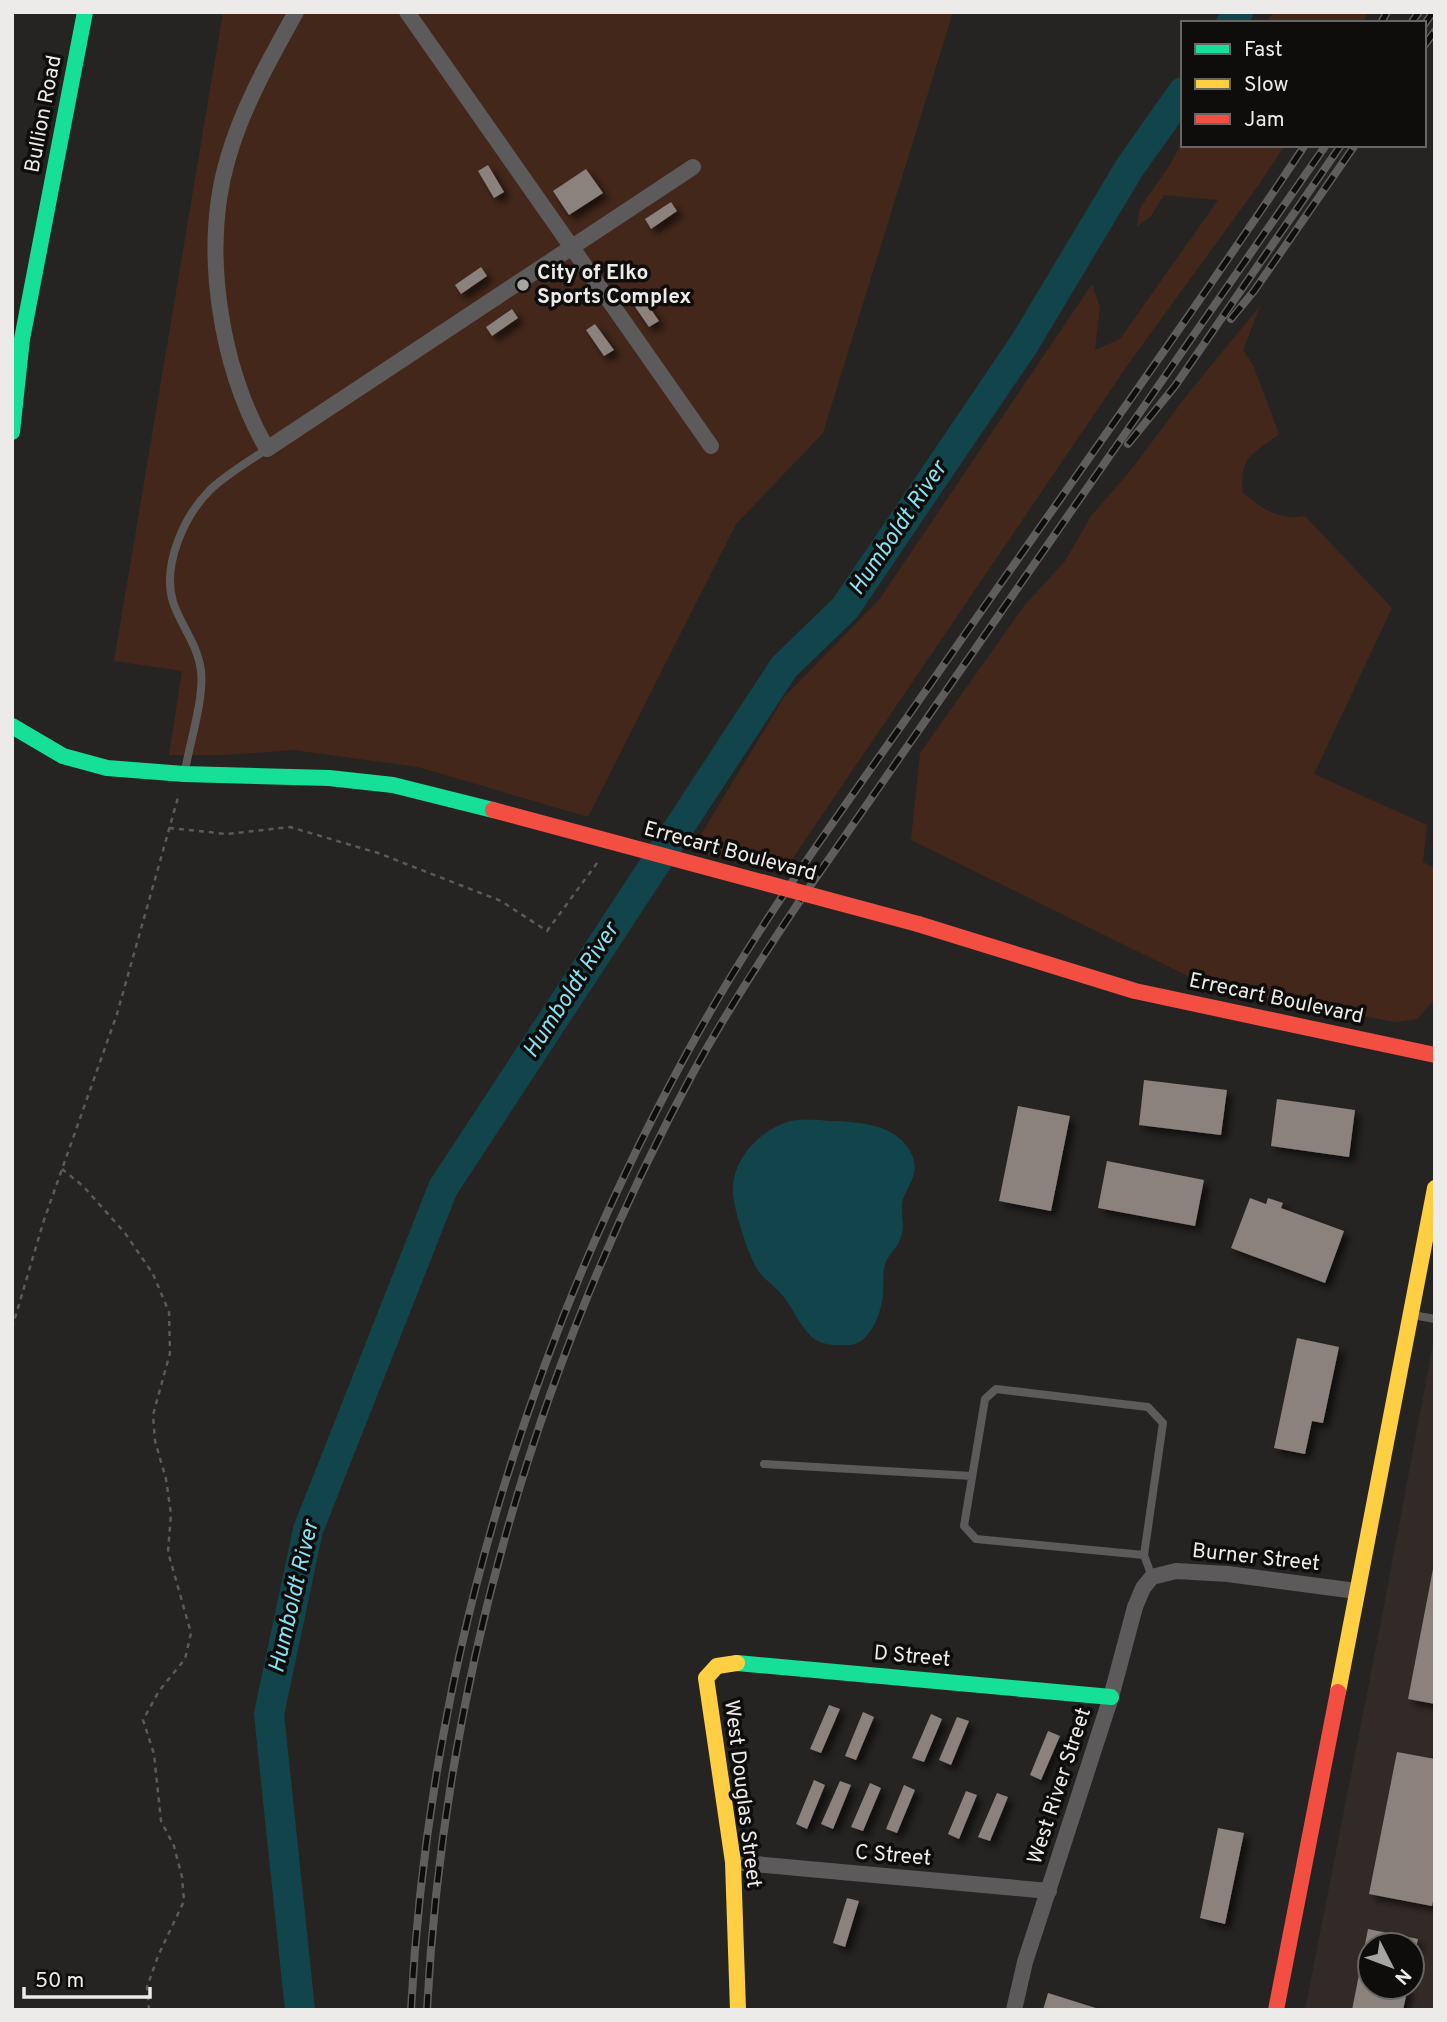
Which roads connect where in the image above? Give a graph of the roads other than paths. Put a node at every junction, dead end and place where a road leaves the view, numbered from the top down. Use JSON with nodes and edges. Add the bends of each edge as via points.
{"nodes":[{"id":1,"x":85,"y":12,"type":"edge"},
{"id":2,"x":296,"y":12,"type":"edge"},
{"id":3,"x":407,"y":12,"type":"edge"},
{"id":4,"x":693,"y":167,"type":"dead end"},
{"id":5,"x":571,"y":247,"type":"junction"},
{"id":6,"x":12,"y":432,"type":"edge"},
{"id":7,"x":711,"y":446,"type":"dead end"},
{"id":8,"x":267,"y":449,"type":"junction"},
{"id":9,"x":12,"y":726,"type":"edge"},
{"id":10,"x":184,"y":774,"type":"junction"},
{"id":11,"x":1435,"y":1055,"type":"edge"},
{"id":12,"x":1435,"y":1188,"type":"edge"},
{"id":13,"x":1410,"y":1315,"type":"junction"},
{"id":14,"x":1435,"y":1319,"type":"edge"},
{"id":15,"x":764,"y":1464,"type":"dead end"},
{"id":16,"x":972,"y":1476,"type":"junction"},
{"id":17,"x":1144,"y":1555,"type":"junction"},
{"id":18,"x":1152,"y":1577,"type":"junction"},
{"id":19,"x":1356,"y":1591,"type":"junction"},
{"id":20,"x":710,"y":1669,"type":"joint"},
{"id":21,"x":1111,"y":1697,"type":"junction"},
{"id":22,"x":733,"y":1862,"type":"junction"},
{"id":23,"x":1049,"y":1891,"type":"junction"},
{"id":24,"x":738,"y":2010,"type":"edge"},
{"id":25,"x":1014,"y":2010,"type":"edge"},
{"id":26,"x":1276,"y":2010,"type":"edge"}],
"edges":[{"from":1,"to":6,"type":"street","name":"Bullion Road","via":[[22,340]]},
{"from":2,"to":8,"type":"street","via":[[237,130],[217,213],[218,285],[227,342],[246,408]]},
{"from":3,"to":5,"type":"street"},
{"from":4,"to":5,"type":"street"},
{"from":5,"to":7,"type":"street"},
{"from":5,"to":8,"type":"street"},
{"from":8,"to":10,"type":"lane","via":[[204,497],[185,526],[174,557],[172,598],[194,645],[201,673]]},
{"from":9,"to":10,"type":"street","name":"Errecart Boulevard","via":[[63,755],[107,768]]},
{"from":10,"to":11,"type":"street","name":"Errecart Boulevard","bridge":true,"via":[[329,778],[393,785],[918,924],[1135,990]]},
{"from":12,"to":13,"type":"street"},
{"from":13,"to":14,"type":"lane"},
{"from":13,"to":19,"type":"street"},
{"from":15,"to":16,"type":"lane"},
{"from":16,"to":17,"type":"lane","via":[[964,1526],[976,1539]]},
{"from":16,"to":17,"type":"lane","via":[[985,1399],[996,1389],[1148,1407],[1163,1423]]},
{"from":17,"to":18,"type":"lane"},
{"from":18,"to":19,"type":"street","name":"Burner Street","via":[[1176,1571],[1228,1574]]},
{"from":18,"to":21,"type":"street","name":"West River Street","via":[[1135,1607]]},
{"from":19,"to":26,"type":"street"},
{"from":20,"to":21,"type":"street","name":"D Street","via":[[723,1663],[744,1663]]},
{"from":20,"to":22,"type":"street","name":"West Douglas Street","via":[[706,1678]]},
{"from":21,"to":23,"type":"street","name":"West River Street"},
{"from":22,"to":23,"type":"street","name":"C Street"},
{"from":22,"to":24,"type":"street","name":"West Douglas Street"},
{"from":23,"to":25,"type":"street","name":"West River Street"}]}
